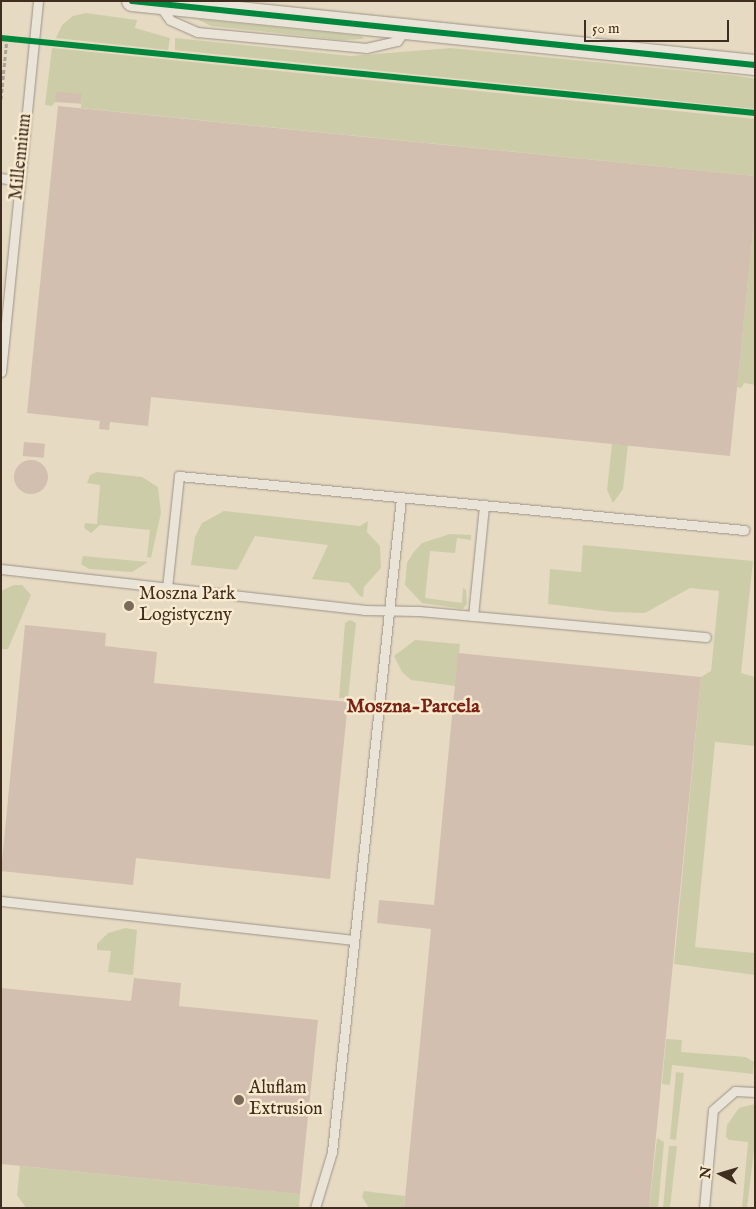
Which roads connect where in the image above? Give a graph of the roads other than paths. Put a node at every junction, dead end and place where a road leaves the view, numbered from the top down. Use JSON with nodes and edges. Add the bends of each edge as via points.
{"nodes":[{"id":1,"x":38,"y":1,"type":"edge"},
{"id":2,"x":132,"y":1,"type":"edge"},
{"id":3,"x":755,"y":65,"type":"edge"},
{"id":4,"x":1,"y":178,"type":"edge"},
{"id":5,"x":20,"y":181,"type":"junction"},
{"id":6,"x":1,"y":372,"type":"edge"},
{"id":7,"x":401,"y":498,"type":"junction"},
{"id":8,"x":484,"y":506,"type":"junction"},
{"id":9,"x":744,"y":530,"type":"dead end"},
{"id":10,"x":1,"y":569,"type":"edge"},
{"id":11,"x":167,"y":588,"type":"junction"},
{"id":12,"x":387,"y":611,"type":"junction"},
{"id":13,"x":473,"y":616,"type":"junction"},
{"id":14,"x":706,"y":637,"type":"dead end"},
{"id":15,"x":1,"y":901,"type":"edge"},
{"id":16,"x":352,"y":940,"type":"junction"},
{"id":17,"x":755,"y":1092,"type":"edge"},
{"id":18,"x":315,"y":1208,"type":"edge"},
{"id":19,"x":704,"y":1208,"type":"edge"}],
"edges":[{"from":1,"to":5,"type":"lane","name":"Millennium"},
{"from":2,"to":3,"type":"street"},
{"from":4,"to":5,"type":"lane"},
{"from":5,"to":6,"type":"lane","name":"Millennium"},
{"from":7,"to":8,"type":"lane"},
{"from":7,"to":11,"type":"lane","via":[[179,476]]},
{"from":7,"to":12,"type":"lane"},
{"from":8,"to":9,"type":"lane"},
{"from":8,"to":13,"type":"lane"},
{"from":10,"to":11,"type":"lane"},
{"from":11,"to":12,"type":"lane"},
{"from":12,"to":13,"type":"lane"},
{"from":12,"to":16,"type":"lane"},
{"from":13,"to":14,"type":"lane"},
{"from":15,"to":16,"type":"lane"},
{"from":16,"to":18,"type":"lane","via":[[332,1152]]},
{"from":17,"to":19,"type":"lane","via":[[735,1091],[713,1110]]}]}
